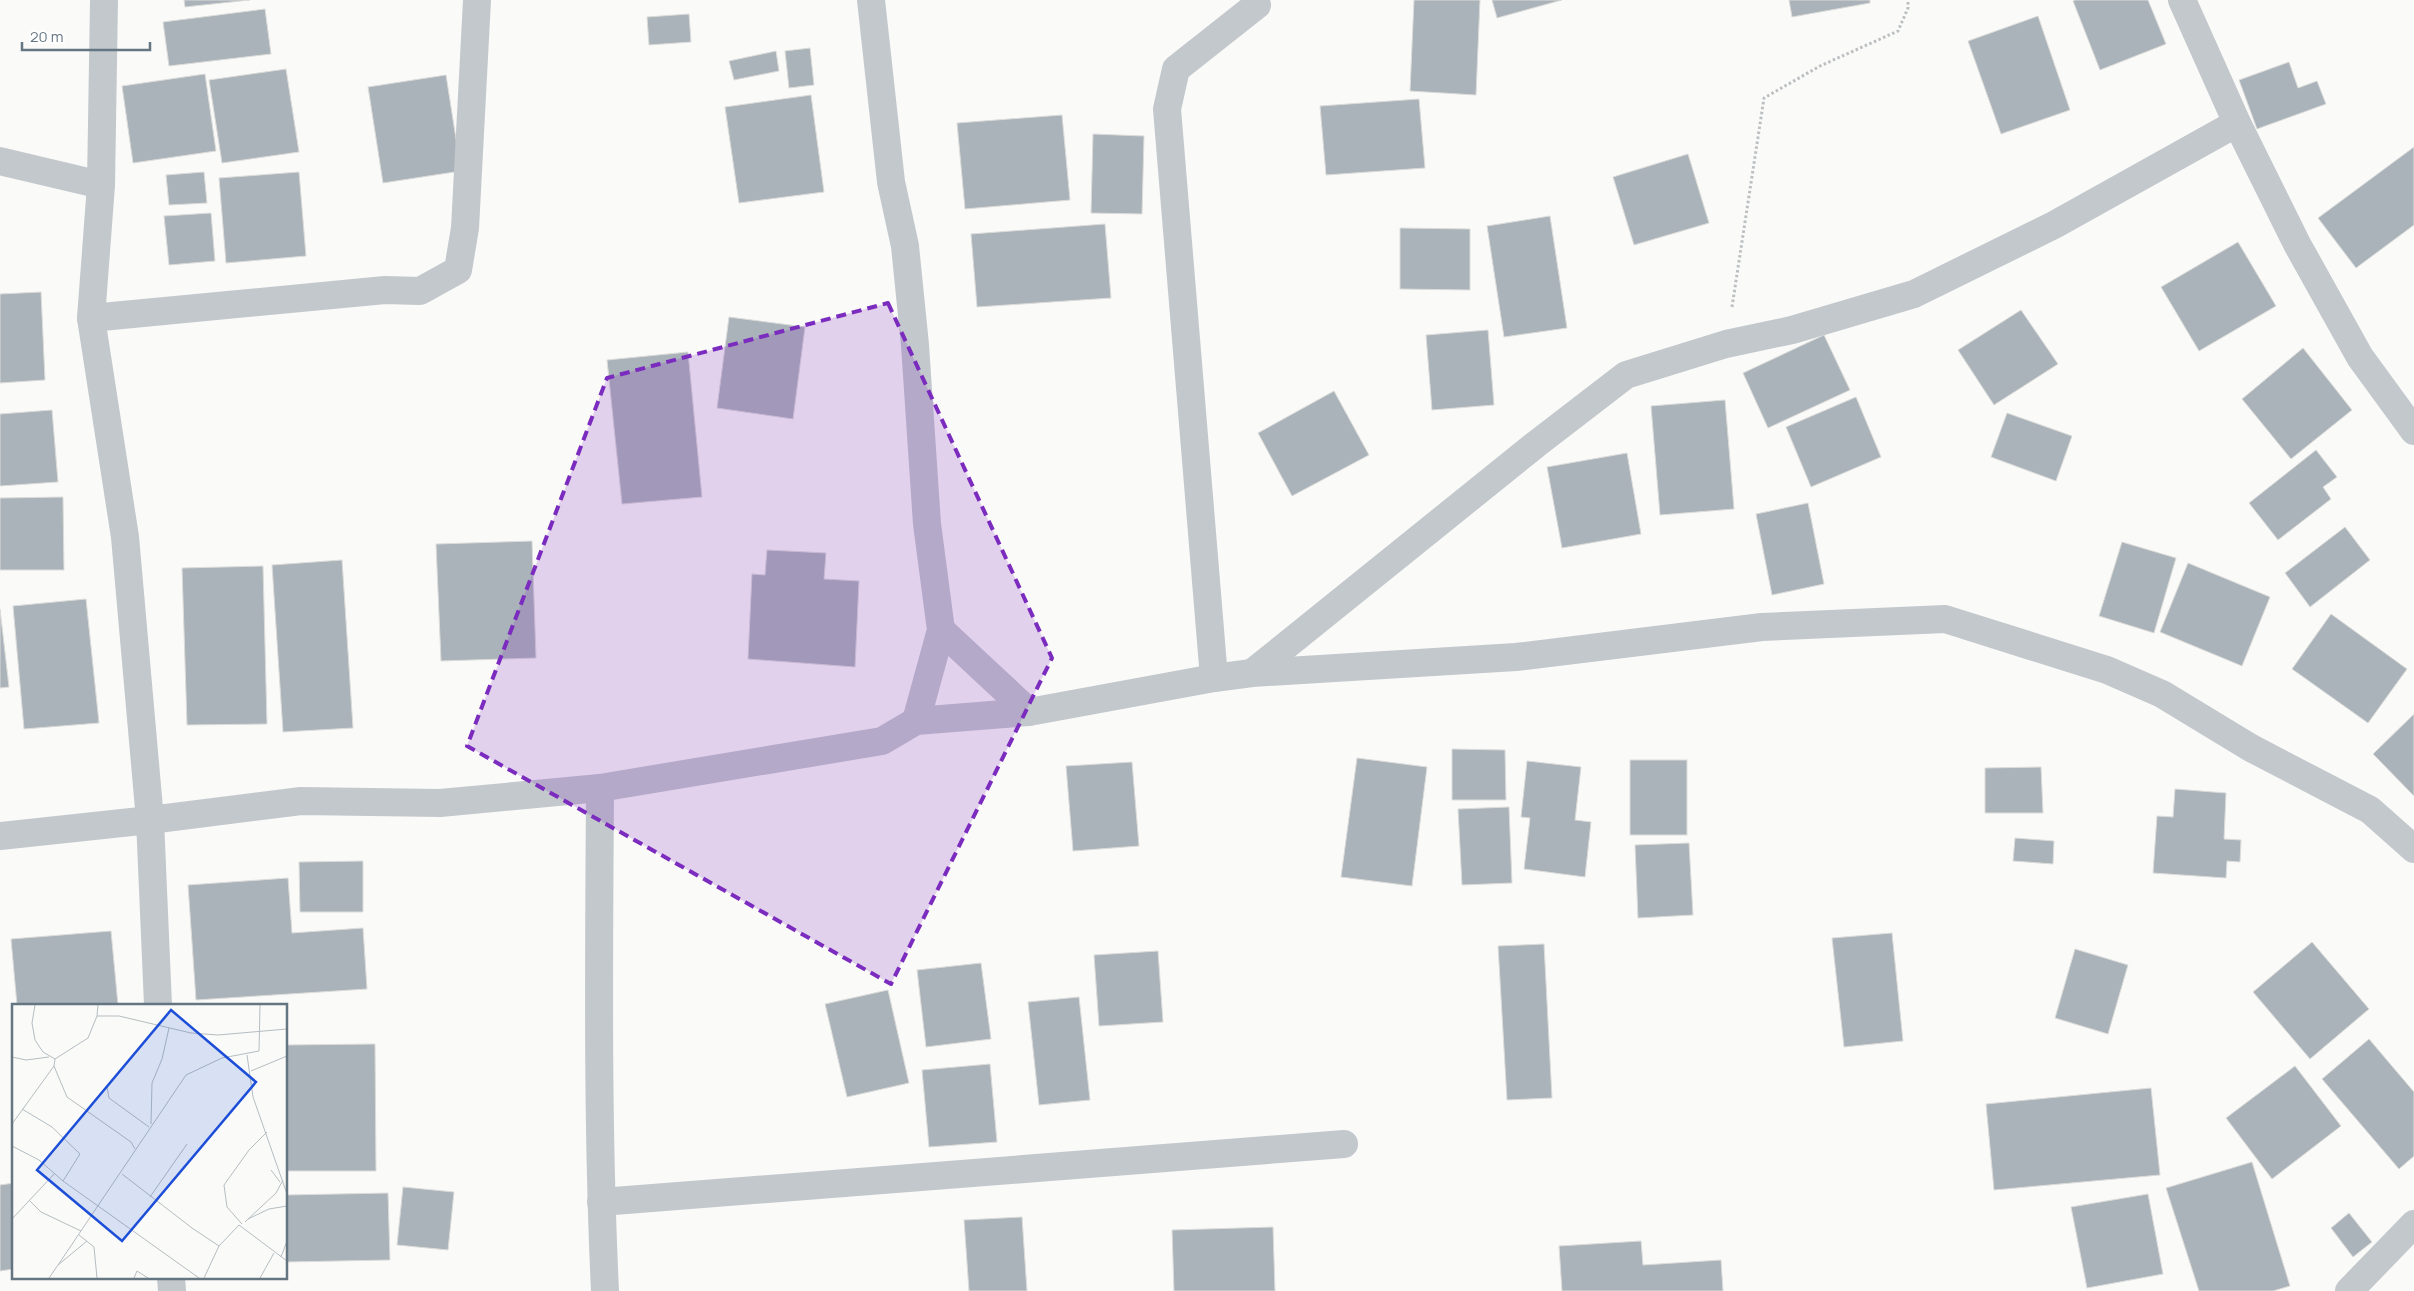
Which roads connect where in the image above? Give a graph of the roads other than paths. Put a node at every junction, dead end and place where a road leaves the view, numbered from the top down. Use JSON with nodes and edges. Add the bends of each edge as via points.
{"nodes":[{"id":1,"x":104,"y":0,"type":"edge"},
{"id":2,"x":477,"y":0,"type":"edge"},
{"id":3,"x":871,"y":0,"type":"edge"},
{"id":4,"x":2182,"y":0,"type":"edge"},
{"id":5,"x":1257,"y":5,"type":"dead end"},
{"id":6,"x":2237,"y":123,"type":"junction"},
{"id":7,"x":0,"y":161,"type":"edge"},
{"id":8,"x":101,"y":186,"type":"junction"},
{"id":9,"x":91,"y":318,"type":"junction"},
{"id":10,"x":2414,"y":431,"type":"edge"},
{"id":11,"x":942,"y":630,"type":"junction"},
{"id":12,"x":1252,"y":673,"type":"junction"},
{"id":13,"x":1214,"y":678,"type":"junction"},
{"id":14,"x":1029,"y":712,"type":"junction"},
{"id":15,"x":916,"y":721,"type":"junction"},
{"id":16,"x":600,"y":788,"type":"junction"},
{"id":17,"x":150,"y":820,"type":"junction"},
{"id":18,"x":0,"y":836,"type":"edge"},
{"id":19,"x":2414,"y":849,"type":"edge"},
{"id":20,"x":158,"y":1004,"type":"edge"},
{"id":21,"x":1344,"y":1144,"type":"dead end"},
{"id":22,"x":601,"y":1202,"type":"junction"},
{"id":23,"x":2414,"y":1224,"type":"edge"},
{"id":24,"x":171,"y":1278,"type":"edge"},
{"id":25,"x":172,"y":1291,"type":"edge"},
{"id":26,"x":605,"y":1291,"type":"edge"},
{"id":27,"x":2349,"y":1291,"type":"edge"}],
"edges":[{"from":1,"to":8,"type":"street"},
{"from":2,"to":9,"type":"street","via":[[465,228],[458,270],[420,291],[385,290]]},
{"from":3,"to":11,"type":"street","via":[[891,182],[906,256],[927,524]]},
{"from":4,"to":6,"type":"street"},
{"from":5,"to":13,"type":"street","via":[[1176,69],[1167,109]]},
{"from":6,"to":10,"type":"street","via":[[2360,357]]},
{"from":6,"to":12,"type":"street","via":[[2054,225],[1914,294],[1792,330],[1726,344],[1626,375]]},
{"from":7,"to":8,"type":"street"},
{"from":8,"to":9,"type":"street"},
{"from":9,"to":17,"type":"street","via":[[126,538]]},
{"from":11,"to":14,"type":"street"},
{"from":11,"to":15,"type":"street"},
{"from":12,"to":13,"type":"street"},
{"from":12,"to":19,"type":"street","via":[[1516,657],[1762,627],[1945,619],[2106,670],[2162,694],[2251,748],[2370,810]]},
{"from":13,"to":14,"type":"street"},
{"from":14,"to":15,"type":"street"},
{"from":15,"to":16,"type":"street","via":[[882,741]]},
{"from":16,"to":17,"type":"street","via":[[440,803],[300,801]]},
{"from":16,"to":22,"type":"street","via":[[598,1035]]},
{"from":17,"to":18,"type":"street"},
{"from":17,"to":20,"type":"street"},
{"from":21,"to":22,"type":"street"},
{"from":22,"to":26,"type":"street"},
{"from":23,"to":27,"type":"street"},
{"from":24,"to":25,"type":"street"}]}
